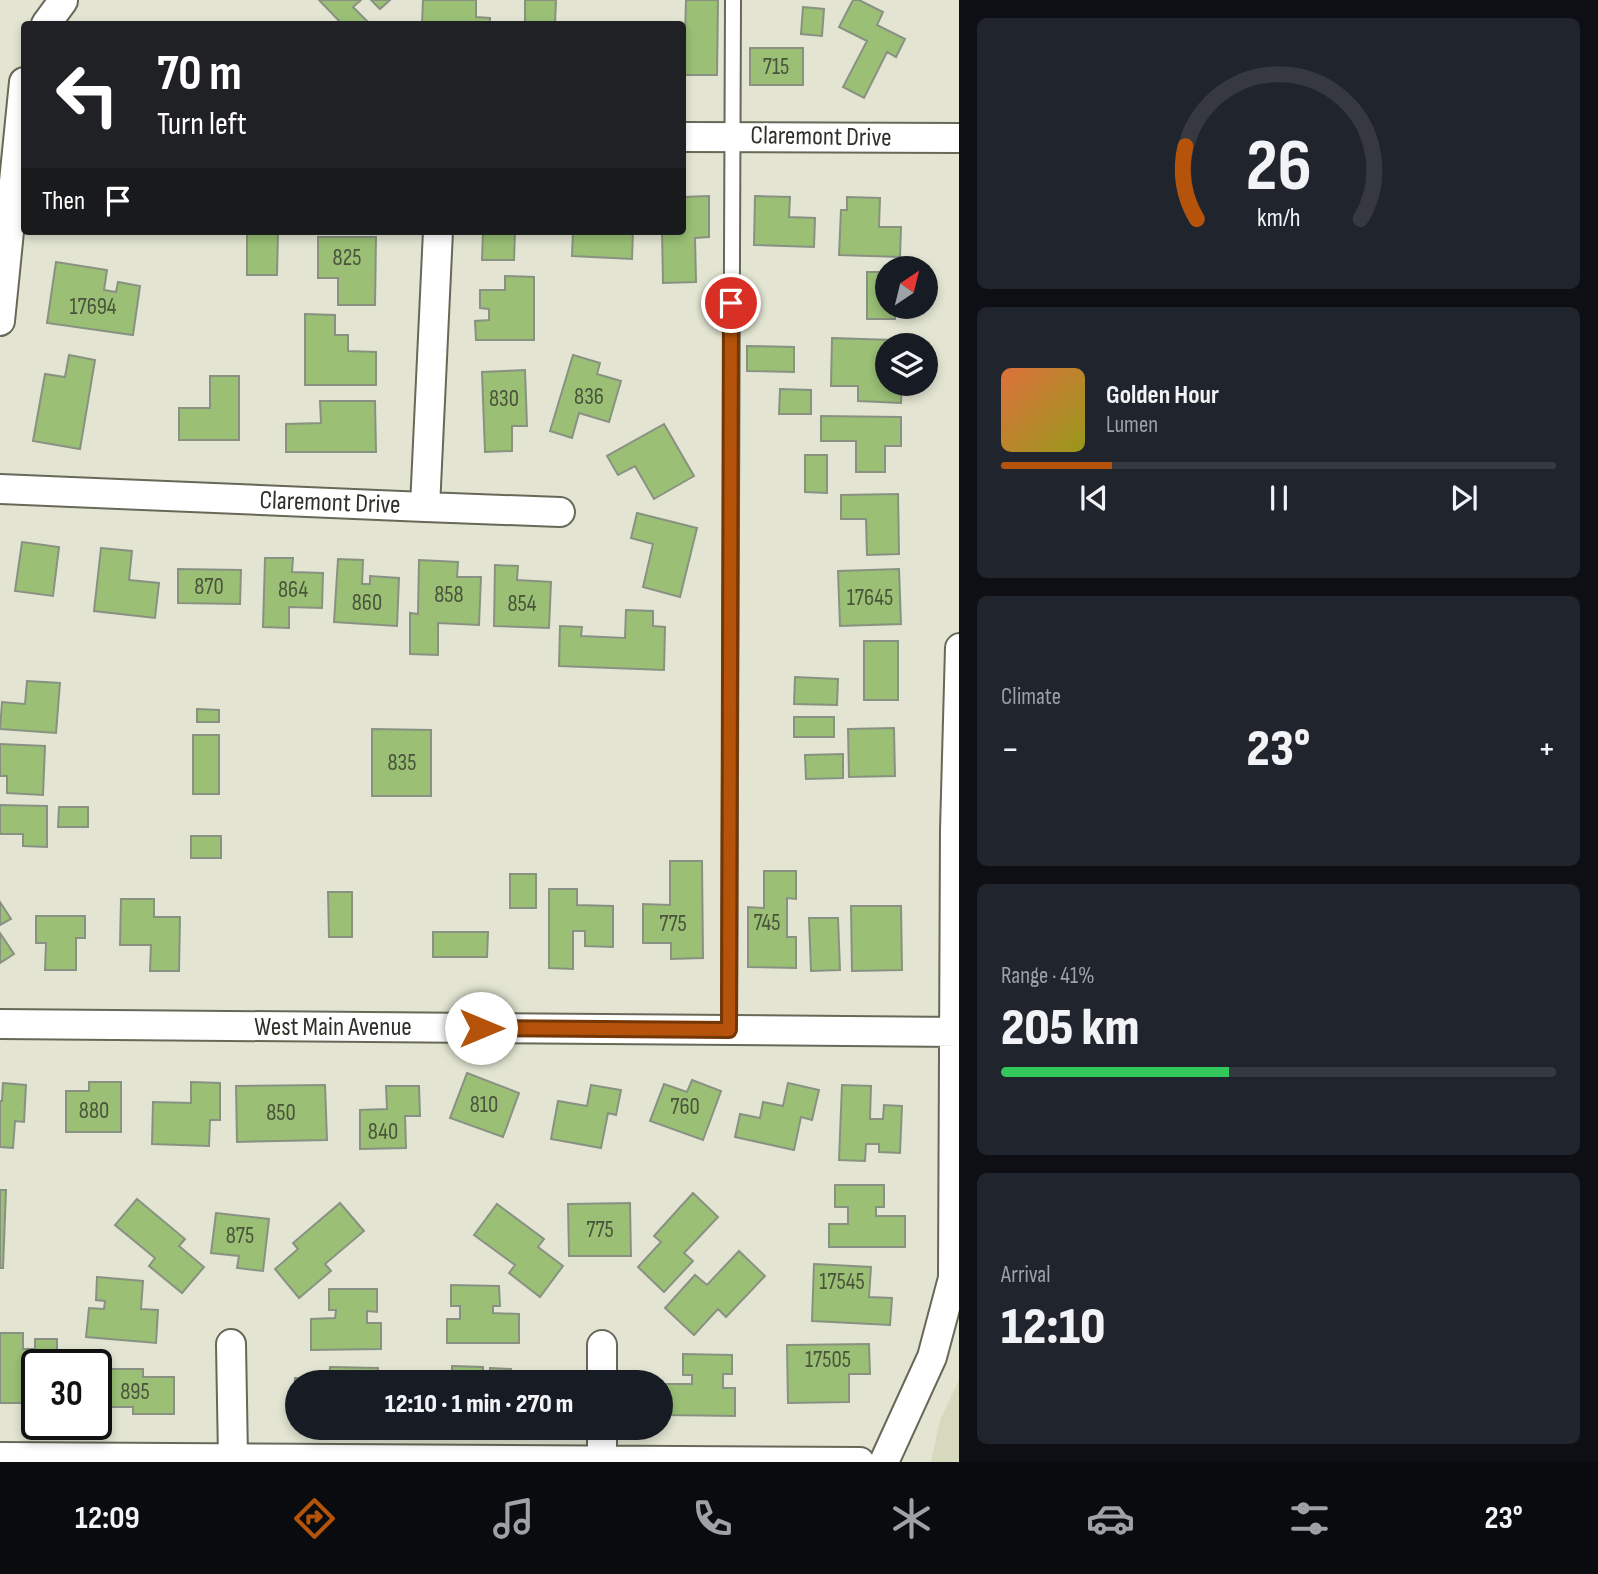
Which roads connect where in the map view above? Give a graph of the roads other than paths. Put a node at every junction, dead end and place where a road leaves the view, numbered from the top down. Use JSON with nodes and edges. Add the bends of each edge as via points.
{"nodes":[{"id":1,"x":733,"y":0,"type":"edge"},
{"id":2,"x":63,"y":1,"type":"edge"},
{"id":3,"x":48,"y":21,"type":"edge"},
{"id":4,"x":21,"y":100,"type":"edge"},
{"id":5,"x":732,"y":136,"type":"junction"},
{"id":6,"x":686,"y":137,"type":"edge"},
{"id":7,"x":959,"y":138,"type":"edge"},
{"id":8,"x":8,"y":176,"type":"edge"},
{"id":9,"x":438,"y":235,"type":"edge"},
{"id":10,"x":0,"y":321,"type":"edge"},
{"id":11,"x":0,"y":489,"type":"edge"},
{"id":12,"x":425,"y":507,"type":"junction"},
{"id":13,"x":561,"y":512,"type":"dead end"},
{"id":14,"x":959,"y":648,"type":"edge"},
{"id":15,"x":957,"y":830,"type":"edge"},
{"id":16,"x":0,"y":1024,"type":"edge"},
{"id":17,"x":729,"y":1030,"type":"junction"},
{"id":18,"x":956,"y":1031,"type":"edge"},
{"id":19,"x":231,"y":1344,"type":"dead end"},
{"id":20,"x":602,"y":1345,"type":"dead end"},
{"id":21,"x":602,"y":1370,"type":"edge"},
{"id":22,"x":602,"y":1440,"type":"edge"},
{"id":23,"x":0,"y":1457,"type":"edge"},
{"id":24,"x":233,"y":1458,"type":"junction"},
{"id":25,"x":602,"y":1461,"type":"edge"},
{"id":26,"x":859,"y":1462,"type":"edge"},
{"id":27,"x":884,"y":1462,"type":"edge"}],
"edges":[{"from":1,"to":5,"type":"lane"},
{"from":2,"to":3,"type":"street"},
{"from":4,"to":8,"type":"street"},
{"from":5,"to":6,"type":"street","name":"Claremont Drive"},
{"from":5,"to":7,"type":"street","name":"Claremont Drive"},
{"from":5,"to":17,"type":"lane"},
{"from":8,"to":10,"type":"street"},
{"from":9,"to":12,"type":"street","name":"Claremont Drive"},
{"from":11,"to":12,"type":"street","name":"Claremont Drive"},
{"from":12,"to":13,"type":"street"},
{"from":14,"to":15,"type":"street"},
{"from":15,"to":18,"type":"street"},
{"from":16,"to":17,"type":"street","name":"West Main Avenue"},
{"from":17,"to":18,"type":"street","name":"West Main Avenue"},
{"from":18,"to":27,"type":"street","via":[[953,1278],[932,1357]]},
{"from":19,"to":24,"type":"street"},
{"from":20,"to":21,"type":"street"},
{"from":22,"to":25,"type":"street"},
{"from":23,"to":24,"type":"street"},
{"from":24,"to":25,"type":"street"},
{"from":25,"to":26,"type":"street"}]}
